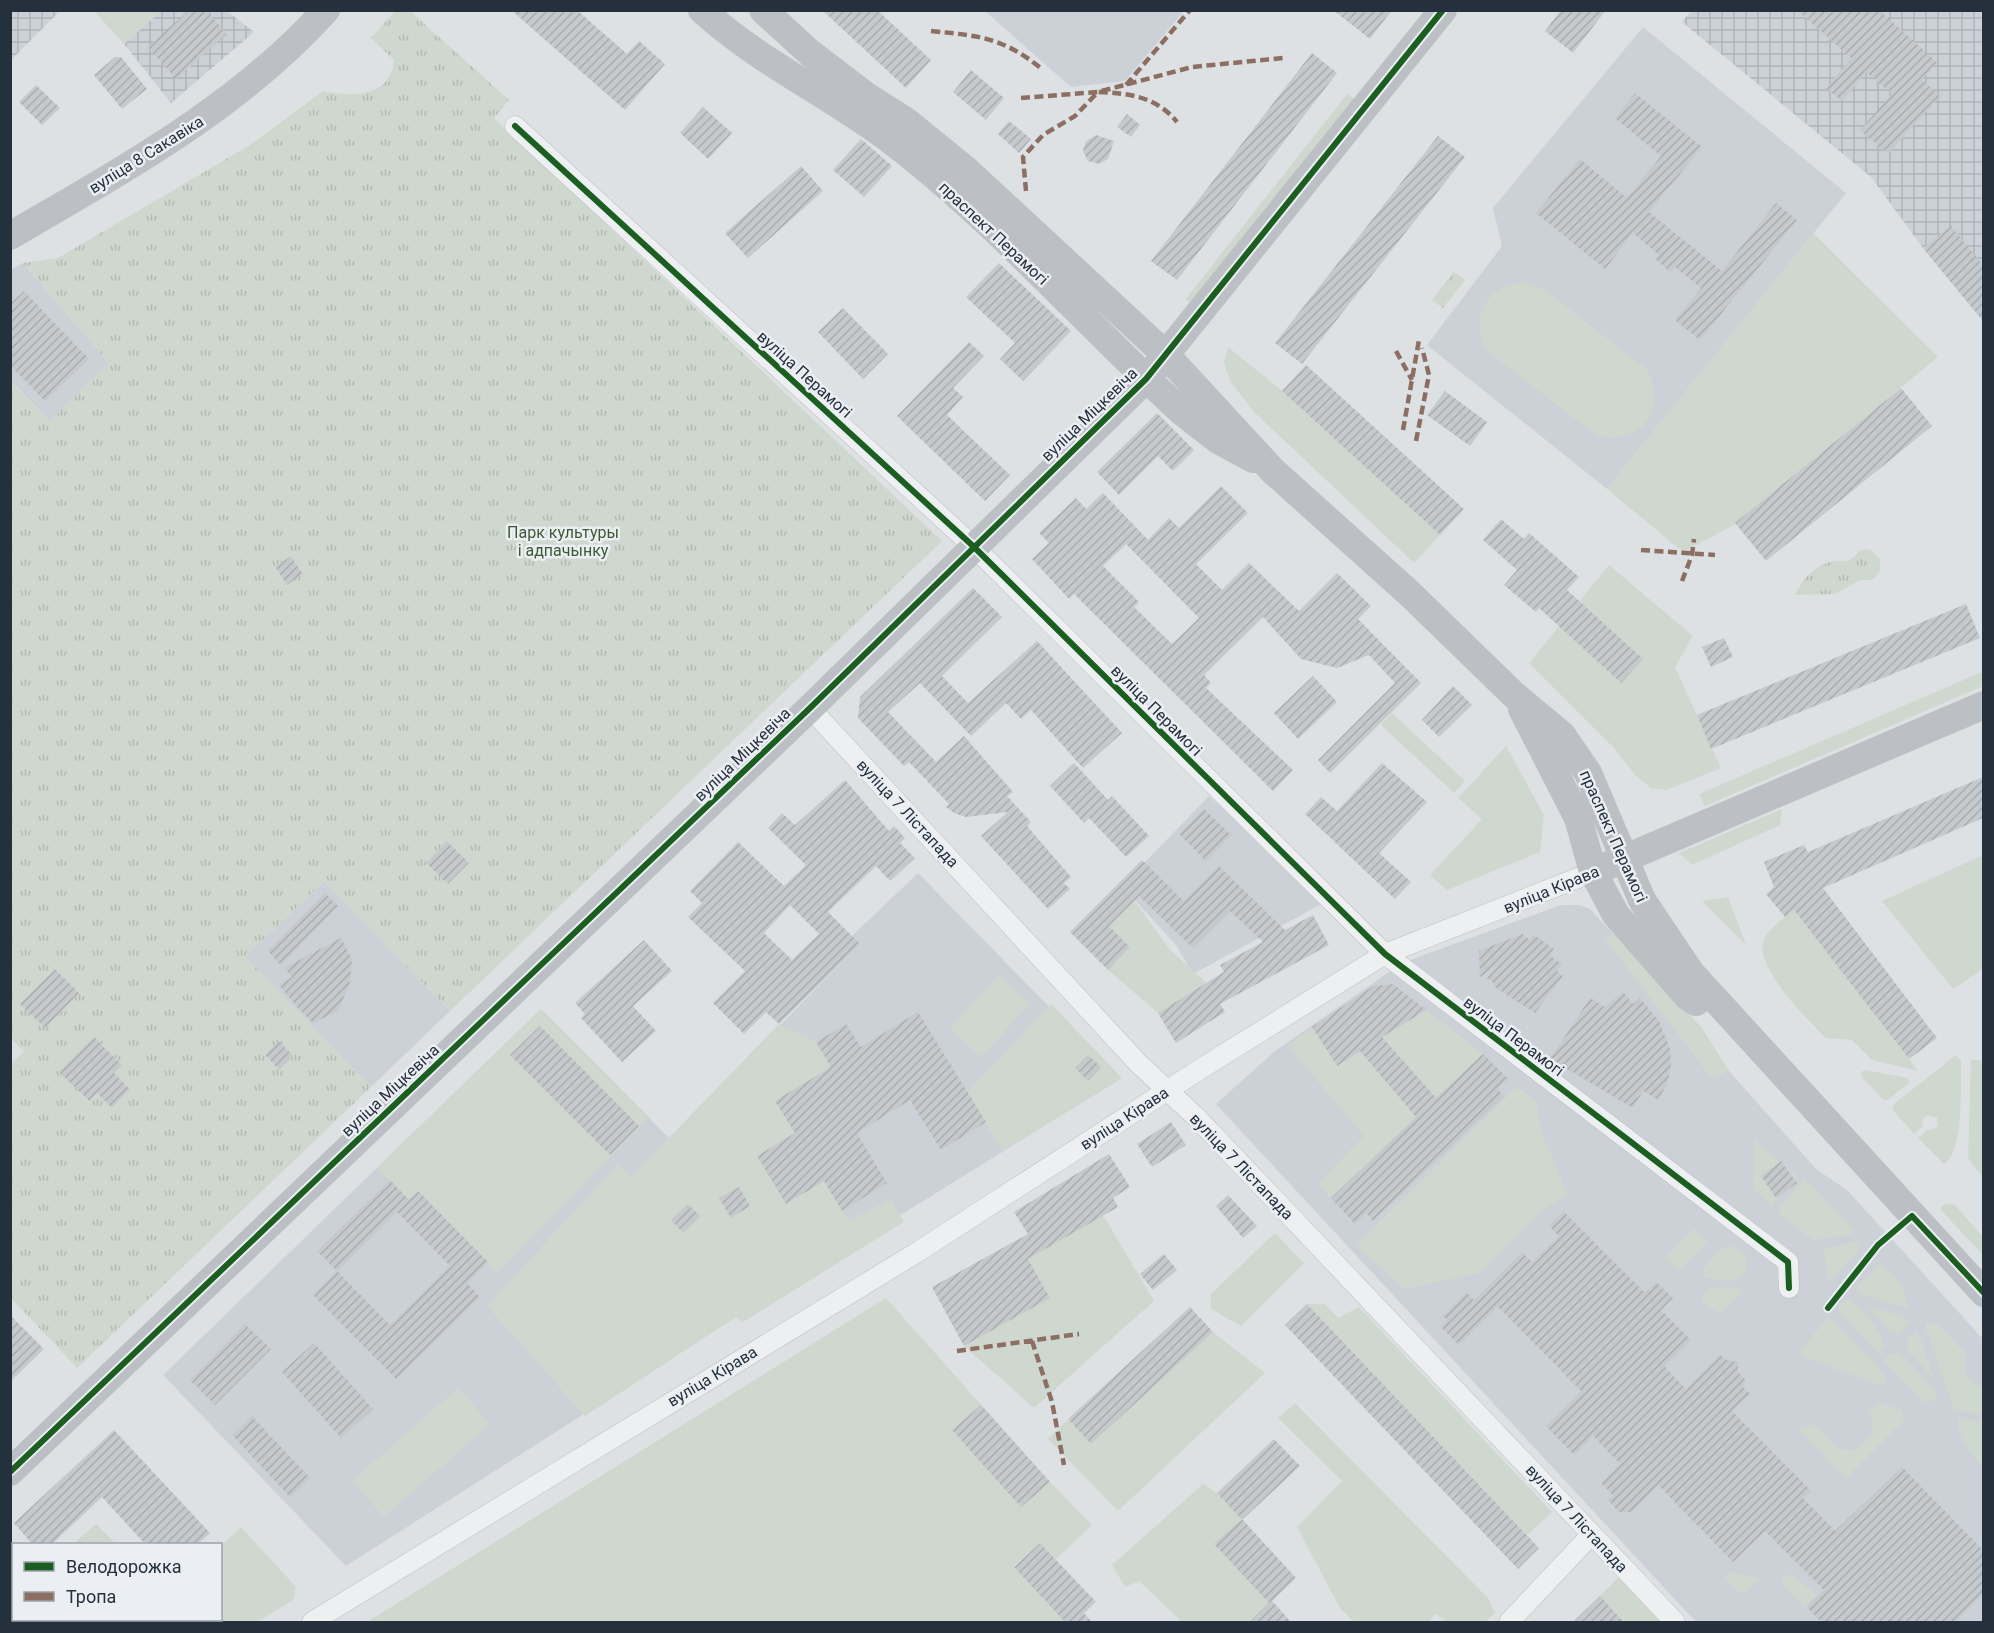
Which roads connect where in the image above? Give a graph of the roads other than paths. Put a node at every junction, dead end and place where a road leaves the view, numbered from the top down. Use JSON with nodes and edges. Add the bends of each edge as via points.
{"nodes":[{"id":1,"x":326,"y":10,"type":"edge"},
{"id":2,"x":702,"y":10,"type":"edge"},
{"id":3,"x":763,"y":10,"type":"edge"},
{"id":4,"x":1443,"y":10,"type":"edge"},
{"id":5,"x":515,"y":126,"type":"dead end"},
{"id":6,"x":10,"y":236,"type":"edge"},
{"id":7,"x":1166,"y":355,"type":"junction"},
{"id":8,"x":1146,"y":379,"type":"junction"},
{"id":9,"x":1273,"y":471,"type":"junction"},
{"id":10,"x":973,"y":546,"type":"junction"},
{"id":11,"x":1513,"y":694,"type":"junction"},
{"id":12,"x":1983,"y":705,"type":"edge"},
{"id":13,"x":810,"y":708,"type":"junction"},
{"id":14,"x":1624,"y":859,"type":"junction"},
{"id":15,"x":1593,"y":872,"type":"junction"},
{"id":16,"x":1385,"y":954,"type":"junction"},
{"id":17,"x":1753,"y":1042,"type":"junction"},
{"id":18,"x":1167,"y":1090,"type":"junction"},
{"id":19,"x":1789,"y":1288,"type":"dead end"},
{"id":20,"x":1983,"y":1293,"type":"edge"},
{"id":21,"x":10,"y":1472,"type":"edge"},
{"id":22,"x":1592,"y":1534,"type":"junction"},
{"id":23,"x":312,"y":1623,"type":"edge"},
{"id":24,"x":1509,"y":1623,"type":"edge"},
{"id":25,"x":1675,"y":1623,"type":"edge"}],
"edges":[{"from":1,"to":6,"type":"main road","name":"вуліца 8 Сакавіка","via":[[308,31],[212,113],[174,140]]},
{"from":2,"to":8,"type":"main road","name":"праспект Перамогі","via":[[733,38],[892,141],[970,207]]},
{"from":3,"to":7,"type":"main road","name":"праспект Перамогі","via":[[810,53],[906,121],[965,169]]},
{"from":4,"to":7,"type":"main road","name":"вуліца Міцкевіча"},
{"from":5,"to":10,"type":"street","name":"вуліца Перамогі"},
{"from":7,"to":8,"type":"main road","name":"вуліца Міцкевіча"},
{"from":7,"to":9,"type":"main road","name":"праспект Перамогі"},
{"from":8,"to":9,"type":"main road","name":"праспект Перамогі","via":[[1218,440]]},
{"from":8,"to":10,"type":"main road","name":"вуліца Міцкевіча"},
{"from":9,"to":11,"type":"main road","name":"праспект Перамогі","via":[[1409,593]]},
{"from":10,"to":13,"type":"main road","name":"вуліца Міцкевіча"},
{"from":10,"to":16,"type":"street","name":"вуліца Перамогі"},
{"from":11,"to":14,"type":"main road","name":"праспект Перамогі","via":[[1562,735],[1588,773]]},
{"from":11,"to":15,"type":"main road","name":"праспект Перамогі","via":[[1578,818]]},
{"from":12,"to":14,"type":"main road","name":"вуліца Кірава"},
{"from":13,"to":18,"type":"street","name":"вуліца 7 Лістапада"},
{"from":13,"to":21,"type":"main road","name":"вуліца Міцкевіча"},
{"from":14,"to":15,"type":"main road","name":"вуліца Кірава"},
{"from":14,"to":17,"type":"main road","name":"праспект Перамогі","via":[[1642,900],[1691,973]]},
{"from":15,"to":16,"type":"street","name":"вуліца Кірава"},
{"from":15,"to":17,"type":"main road","name":"праспект Перамогі","via":[[1616,915],[1687,996]]},
{"from":16,"to":18,"type":"street","name":"вуліца Кірава"},
{"from":16,"to":19,"type":"street","name":"вуліца Перамогі","via":[[1788,1262]]},
{"from":17,"to":20,"type":"main road","name":"праспект Перамогі"},
{"from":18,"to":22,"type":"street","name":"вуліца 7 Лістапада"},
{"from":18,"to":23,"type":"street","name":"вуліца Кірава","via":[[916,1253]]},
{"from":22,"to":24,"type":"street"},
{"from":22,"to":25,"type":"street","name":"вуліца 7 Лістапада"}]}
